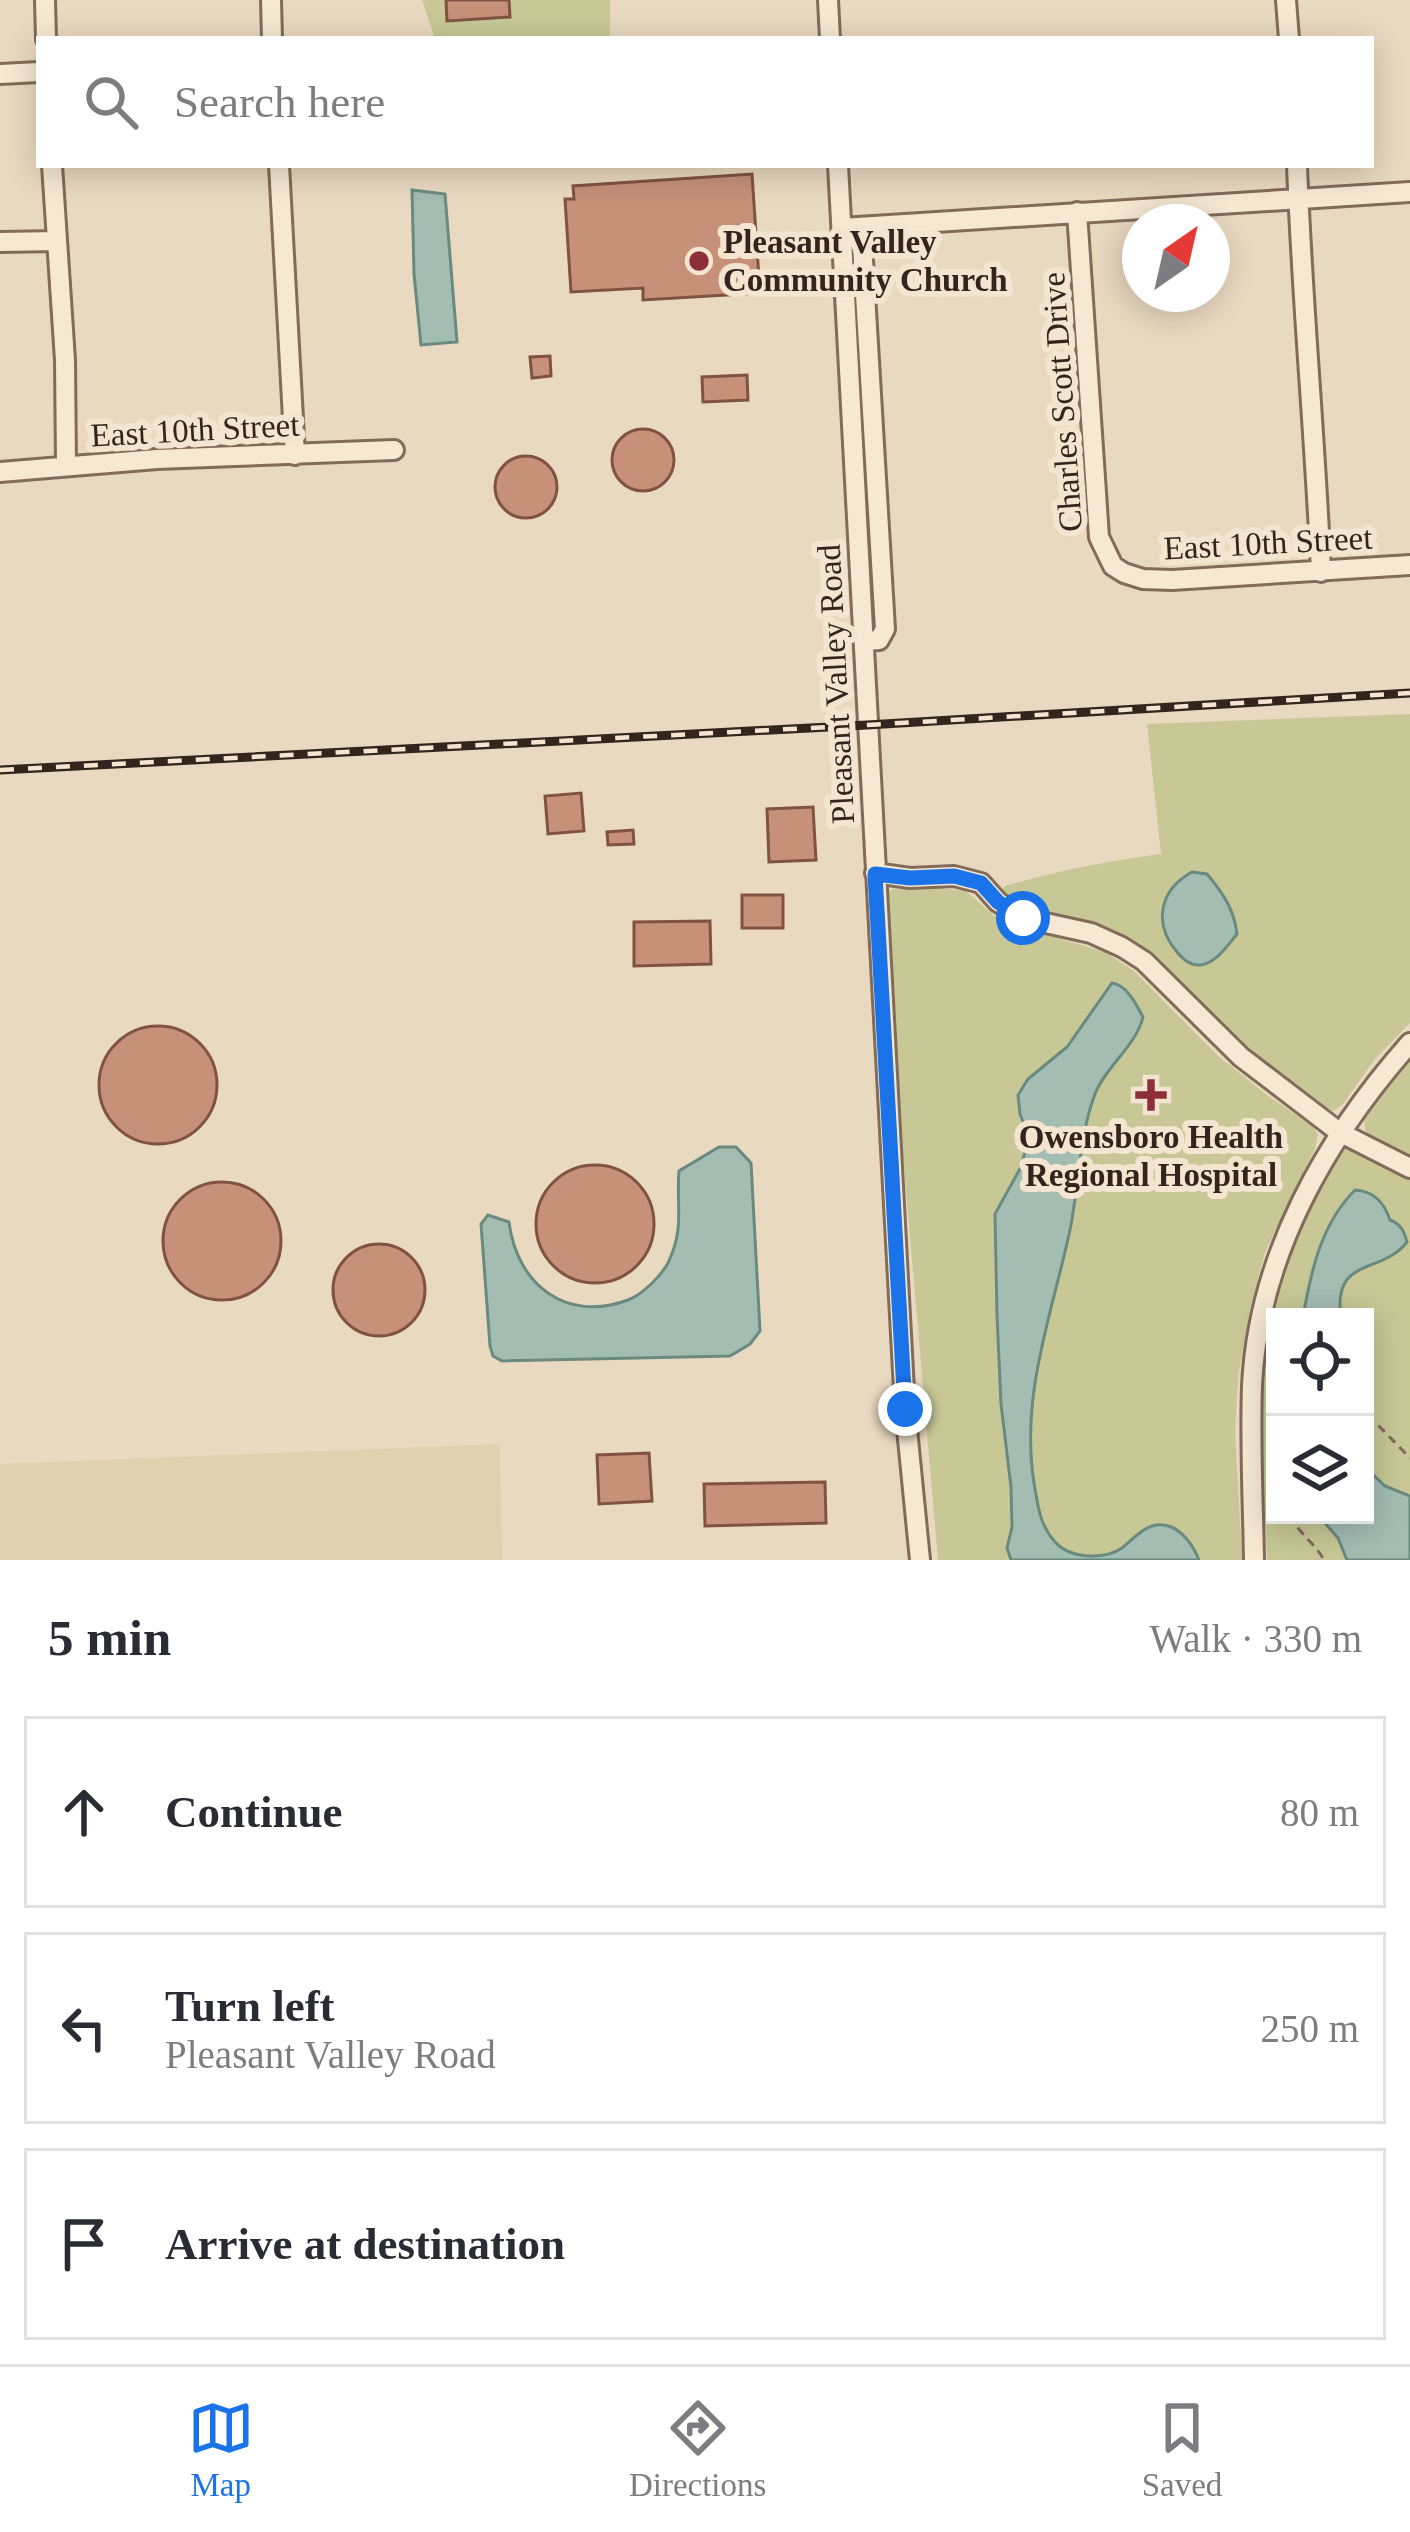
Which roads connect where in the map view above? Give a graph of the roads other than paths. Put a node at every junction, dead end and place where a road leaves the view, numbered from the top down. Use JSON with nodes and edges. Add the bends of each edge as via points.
{"nodes":[{"id":1,"x":45,"y":0,"type":"edge"},
{"id":2,"x":271,"y":0,"type":"edge"},
{"id":3,"x":828,"y":0,"type":"edge"},
{"id":4,"x":1286,"y":0,"type":"edge"},
{"id":5,"x":46,"y":36,"type":"edge"},
{"id":6,"x":272,"y":36,"type":"edge"},
{"id":7,"x":830,"y":36,"type":"edge"},
{"id":8,"x":1289,"y":36,"type":"edge"},
{"id":9,"x":36,"y":72,"type":"edge"},
{"id":10,"x":0,"y":74,"type":"edge"},
{"id":11,"x":52,"y":168,"type":"edge"},
{"id":12,"x":279,"y":168,"type":"edge"},
{"id":13,"x":839,"y":168,"type":"edge"},
{"id":14,"x":1297,"y":168,"type":"edge"},
{"id":15,"x":1410,"y":192,"type":"edge"},
{"id":16,"x":1298,"y":199,"type":"junction"},
{"id":17,"x":1077,"y":212,"type":"junction"},
{"id":18,"x":852,"y":227,"type":"junction"},
{"id":19,"x":0,"y":242,"type":"edge"},
{"id":20,"x":57,"y":242,"type":"junction"},
{"id":21,"x":394,"y":450,"type":"dead end"},
{"id":22,"x":296,"y":455,"type":"junction"},
{"id":23,"x":66,"y":466,"type":"junction"},
{"id":24,"x":0,"y":472,"type":"edge"},
{"id":25,"x":1410,"y":565,"type":"edge"},
{"id":26,"x":1321,"y":572,"type":"junction"},
{"id":27,"x":1130,"y":576,"type":"joint"},
{"id":28,"x":875,"y":874,"type":"junction"},
{"id":29,"x":1410,"y":1043,"type":"edge"},
{"id":30,"x":1339,"y":1132,"type":"junction"},
{"id":31,"x":1410,"y":1168,"type":"edge"},
{"id":32,"x":920,"y":1560,"type":"edge"},
{"id":33,"x":1254,"y":1560,"type":"edge"}],
"edges":[{"from":1,"to":5,"type":"street"},
{"from":2,"to":6,"type":"street"},
{"from":3,"to":7,"type":"street"},
{"from":4,"to":8,"type":"street"},
{"from":9,"to":10,"type":"street"},
{"from":11,"to":20,"type":"street"},
{"from":12,"to":22,"type":"street"},
{"from":13,"to":18,"type":"street"},
{"from":14,"to":16,"type":"street"},
{"from":15,"to":16,"type":"street"},
{"from":16,"to":17,"type":"street"},
{"from":16,"to":26,"type":"street"},
{"from":17,"to":18,"type":"street"},
{"from":17,"to":27,"type":"street","name":"Charles Scott Drive","via":[[1100,538],[1110,561]]},
{"from":18,"to":28,"type":"street","name":"Pleasant Valley Road","via":[[886,629],[879,640],[864,640]]},
{"from":19,"to":20,"type":"street"},
{"from":20,"to":23,"type":"street"},
{"from":21,"to":22,"type":"street","name":"East 10th Street"},
{"from":22,"to":23,"type":"street","name":"East 10th Street"},
{"from":23,"to":24,"type":"street","name":"East 10th Street"},
{"from":25,"to":26,"type":"street","name":"East 10th Street"},
{"from":26,"to":27,"type":"street","name":"East 10th Street"},
{"from":28,"to":30,"type":"street","via":[[981,883],[1023,918],[1122,946],[1241,1057]]},
{"from":28,"to":32,"type":"street","name":"Pleasant Valley Road"},
{"from":29,"to":30,"type":"street"},
{"from":30,"to":31,"type":"street"},
{"from":30,"to":33,"type":"street","via":[[1291,1225],[1266,1298],[1252,1382]]}]}
